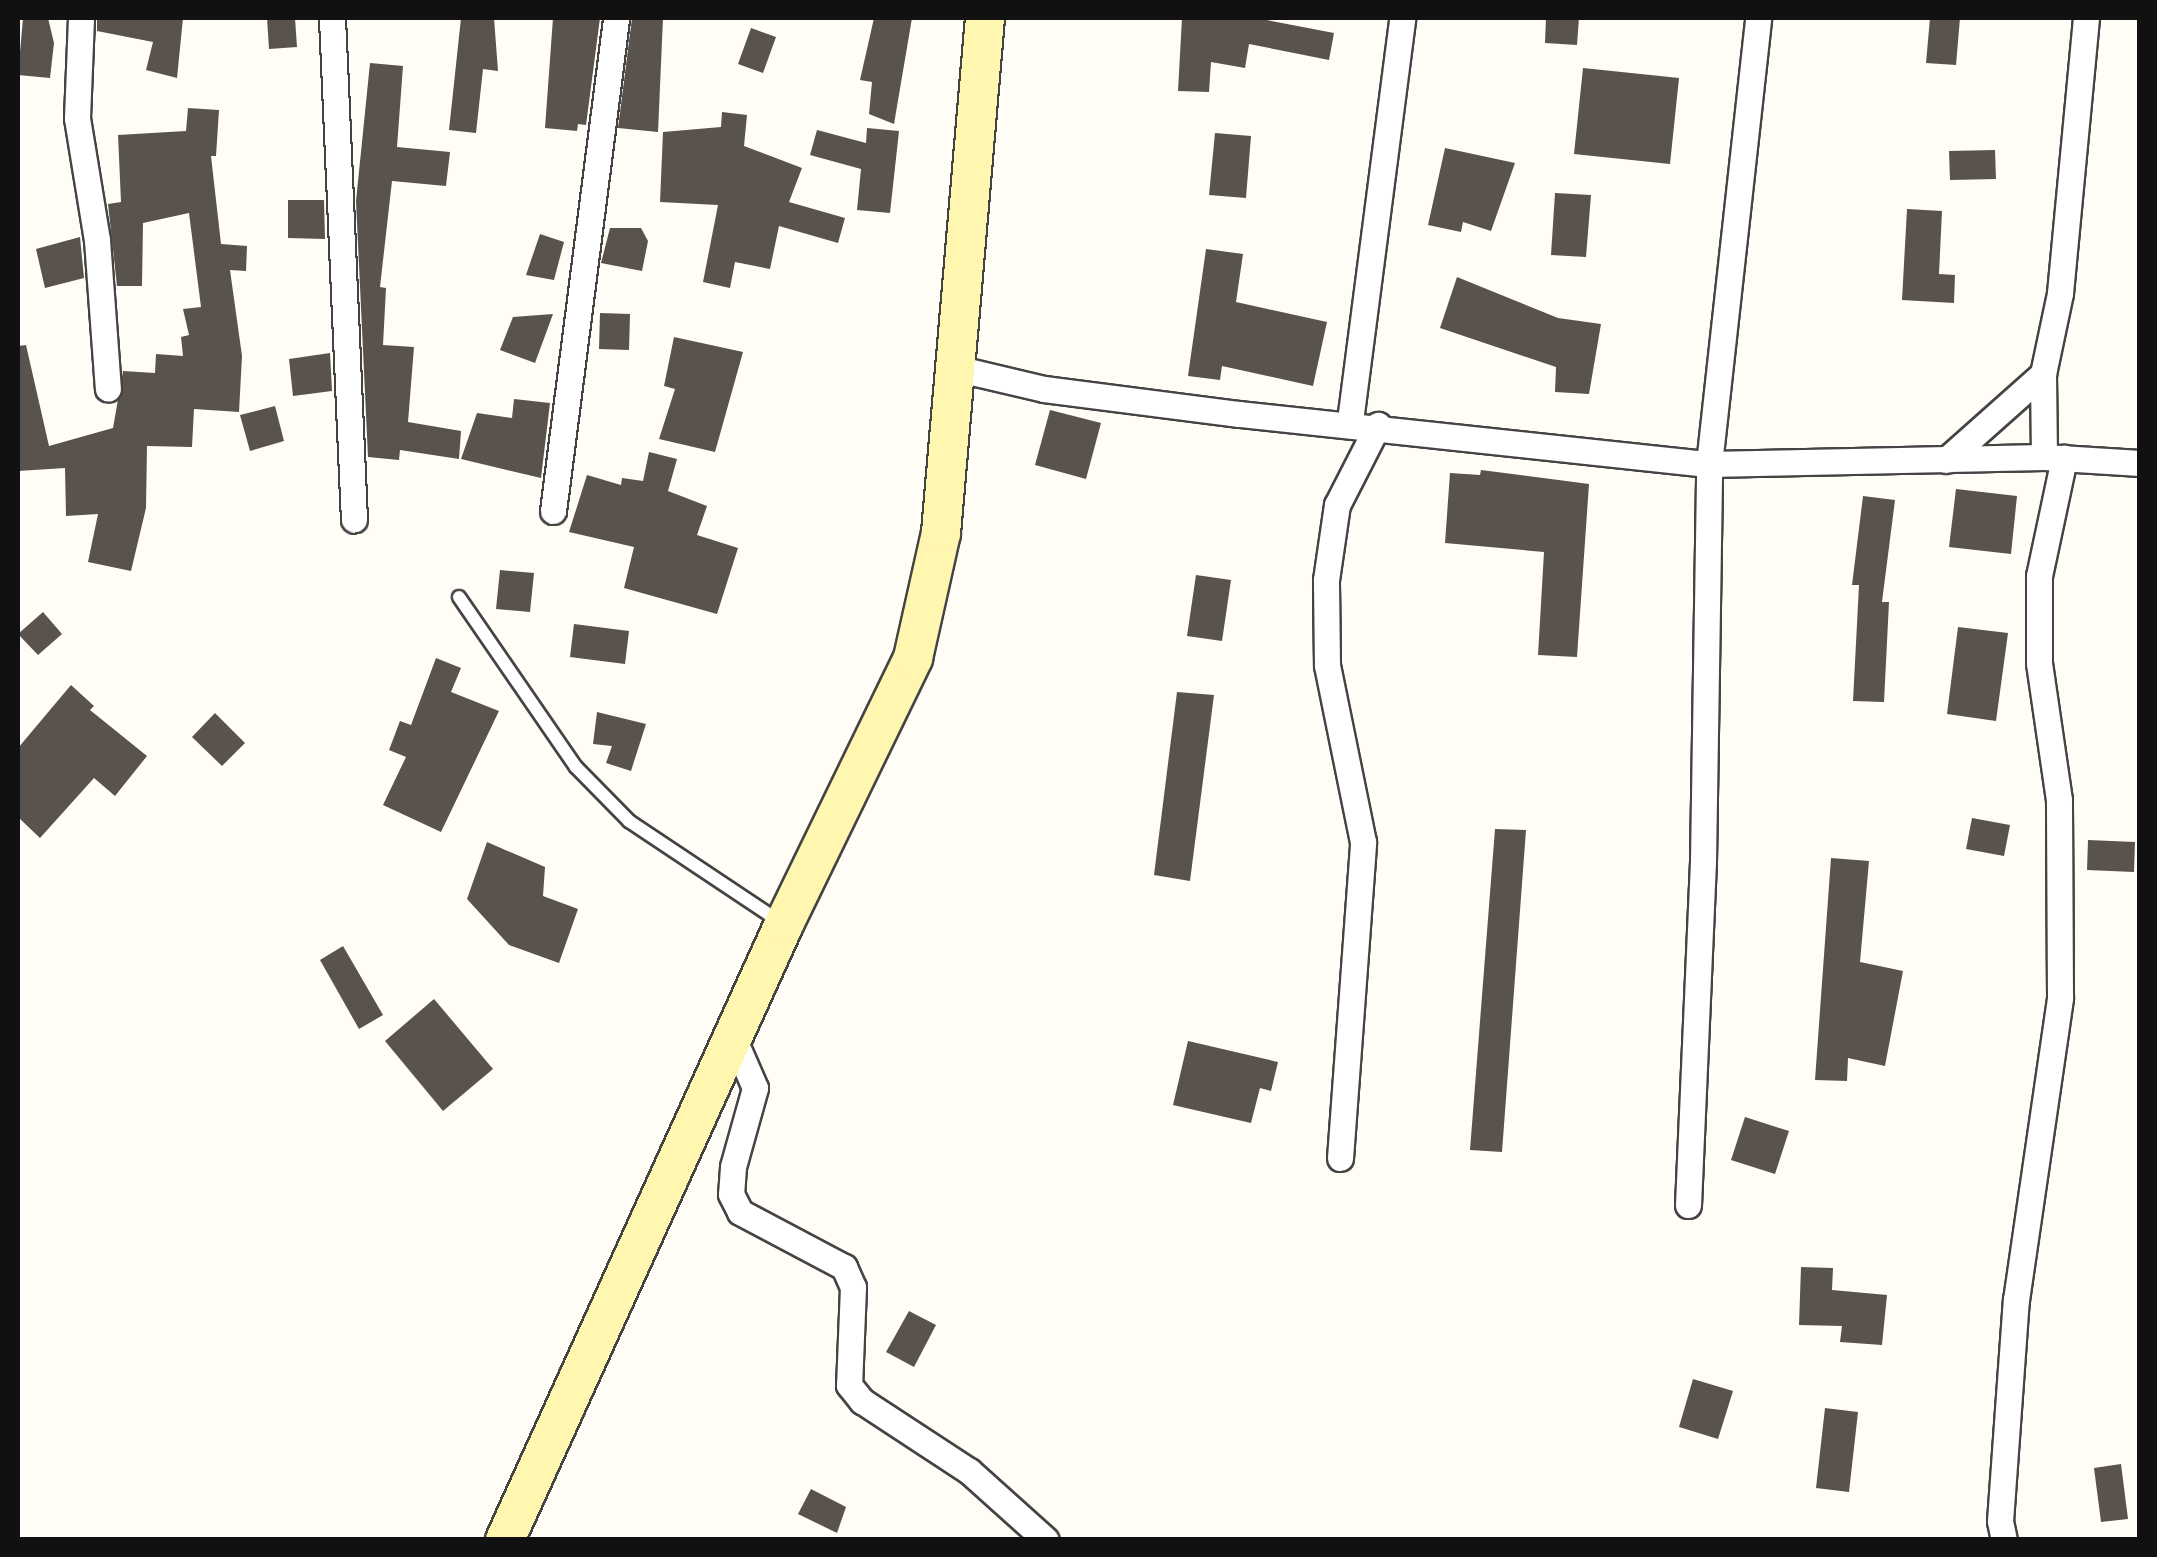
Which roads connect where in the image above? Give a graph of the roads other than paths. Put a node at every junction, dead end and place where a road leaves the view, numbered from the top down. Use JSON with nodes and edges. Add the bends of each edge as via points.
{"nodes":[{"id":1,"x":81,"y":18,"type":"edge"},
{"id":2,"x":332,"y":18,"type":"edge"},
{"id":3,"x":616,"y":18,"type":"edge"},
{"id":4,"x":985,"y":18,"type":"edge"},
{"id":5,"x":1402,"y":18,"type":"edge"},
{"id":6,"x":1758,"y":18,"type":"edge"},
{"id":7,"x":2086,"y":18,"type":"edge"},
{"id":8,"x":954,"y":368,"type":"junction"},
{"id":9,"x":2043,"y":374,"type":"junction"},
{"id":10,"x":108,"y":389,"type":"dead end"},
{"id":11,"x":1350,"y":421,"type":"junction"},
{"id":12,"x":1378,"y":424,"type":"junction"},
{"id":13,"x":2054,"y":457,"type":"junction"},
{"id":14,"x":1946,"y":460,"type":"junction"},
{"id":15,"x":2140,"y":463,"type":"edge"},
{"id":16,"x":1709,"y":464,"type":"junction"},
{"id":17,"x":553,"y":511,"type":"dead end"},
{"id":18,"x":354,"y":520,"type":"dead end"},
{"id":19,"x":459,"y":597,"type":"dead end"},
{"id":20,"x":784,"y":924,"type":"junction"},
{"id":21,"x":735,"y":1042,"type":"junction"},
{"id":22,"x":1340,"y":1158,"type":"dead end"},
{"id":23,"x":1688,"y":1205,"type":"dead end"},
{"id":24,"x":505,"y":1540,"type":"edge"},
{"id":25,"x":1046,"y":1540,"type":"edge"},
{"id":26,"x":2004,"y":1540,"type":"edge"}],
"edges":[{"from":1,"to":10,"type":"street","via":[[77,118],[97,240]]},
{"from":2,"to":18,"type":"street"},
{"from":3,"to":17,"type":"street"},
{"from":4,"to":8,"type":"street"},
{"from":5,"to":11,"type":"street"},
{"from":6,"to":16,"type":"street"},
{"from":7,"to":9,"type":"street","via":[[2060,293]]},
{"from":8,"to":11,"type":"street","via":[[1044,389]]},
{"from":8,"to":20,"type":"street","via":[[941,533],[913,658]]},
{"from":9,"to":13,"type":"street"},
{"from":9,"to":14,"type":"street"},
{"from":11,"to":12,"type":"street"},
{"from":12,"to":16,"type":"street"},
{"from":12,"to":22,"type":"street","via":[[1337,505],[1326,580],[1326,664],[1363,842]]},
{"from":13,"to":14,"type":"street"},
{"from":13,"to":15,"type":"street"},
{"from":13,"to":26,"type":"street","via":[[2039,576],[2039,663],[2059,800],[2060,997],[2016,1300]]},
{"from":14,"to":16,"type":"street"},
{"from":16,"to":23,"type":"street","via":[[1704,861]]},
{"from":19,"to":20,"type":"lane","via":[[576,767],[629,821]]},
{"from":20,"to":21,"type":"street"},
{"from":21,"to":24,"type":"street"},
{"from":21,"to":25,"type":"street","via":[[755,1088],[733,1167],[731,1194],[740,1212],[844,1267],[854,1287],[849,1385],[862,1401],[969,1471]]}]}
